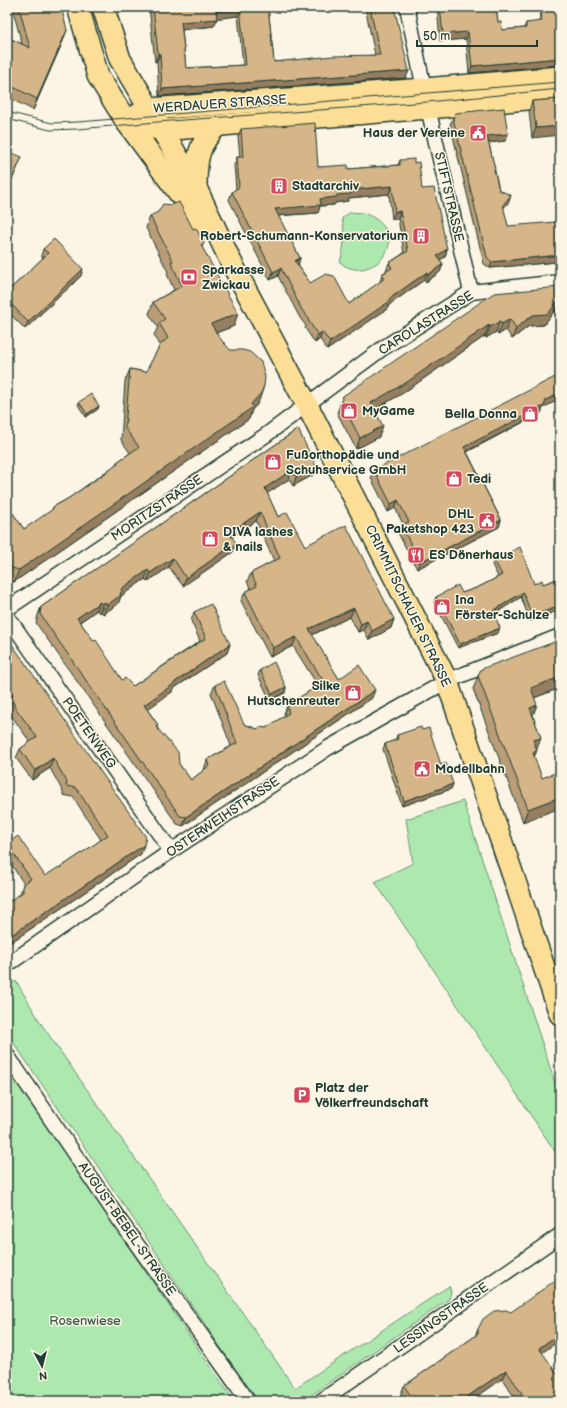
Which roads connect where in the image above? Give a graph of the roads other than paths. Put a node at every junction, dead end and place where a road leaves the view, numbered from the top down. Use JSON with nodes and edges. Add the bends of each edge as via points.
{"nodes":[{"id":1,"x":78,"y":7,"type":"edge"},
{"id":2,"x":103,"y":7,"type":"edge"},
{"id":3,"x":407,"y":7,"type":"edge"},
{"id":4,"x":560,"y":77,"type":"edge"},
{"id":5,"x":560,"y":96,"type":"edge"},
{"id":6,"x":426,"y":98,"type":"junction"},
{"id":7,"x":149,"y":109,"type":"junction"},
{"id":8,"x":126,"y":121,"type":"junction"},
{"id":9,"x":218,"y":125,"type":"junction"},
{"id":10,"x":162,"y":130,"type":"junction"},
{"id":11,"x":196,"y":188,"type":"junction"},
{"id":12,"x":231,"y":262,"type":"junction"},
{"id":13,"x":560,"y":282,"type":"edge"},
{"id":14,"x":471,"y":292,"type":"junction"},
{"id":15,"x":307,"y":405,"type":"junction"},
{"id":16,"x":7,"y":609,"type":"edge"},
{"id":17,"x":7,"y":616,"type":"edge"},
{"id":18,"x":560,"y":636,"type":"edge"},
{"id":19,"x":447,"y":681,"type":"junction"},
{"id":20,"x":171,"y":851,"type":"junction"},
{"id":21,"x":7,"y":965,"type":"edge"},
{"id":22,"x":560,"y":1014,"type":"edge"},
{"id":23,"x":7,"y":1055,"type":"edge"},
{"id":24,"x":560,"y":1236,"type":"edge"},
{"id":25,"x":248,"y":1401,"type":"edge"},
{"id":26,"x":321,"y":1401,"type":"edge"}],
"edges":[{"from":1,"to":8,"type":"main road","name":"CRIMMITSCHAUER STRASSE","via":[[98,76]]},
{"from":2,"to":7,"type":"main road","name":"CRIMMITSCHAUER STRASSE","via":[[120,59]]},
{"from":3,"to":6,"type":"street","name":"STIFTSTRASSE"},
{"from":4,"to":6,"type":"main road","name":"WERDAUER STRASSE"},
{"from":5,"to":6,"type":"main road","name":"WERDAUER STRASSE"},
{"from":6,"to":7,"type":"main road","name":"WERDAUER STRASSE"},
{"from":6,"to":9,"type":"main road","name":"WERDAUER STRASSE"},
{"from":6,"to":14,"type":"street","name":"STIFTSTRASSE"},
{"from":7,"to":8,"type":"main road","name":"WERDAUER STRASSE"},
{"from":7,"to":10,"type":"main road","name":"CRIMMITSCHAUER STRASSE"},
{"from":8,"to":10,"type":"main road","name":"WERDAUER STRASSE"},
{"from":8,"to":12,"type":"main road","name":"CRIMMITSCHAUER STRASSE"},
{"from":9,"to":10,"type":"main road","name":"WERDAUER STRASSE"},
{"from":9,"to":11,"type":"main road","name":"CRIMMITSCHAUER STRASSE","via":[[200,149]]},
{"from":10,"to":11,"type":"main road","name":"CRIMMITSCHAUER STRASSE"},
{"from":11,"to":12,"type":"main road","name":"CRIMMITSCHAUER STRASSE"},
{"from":12,"to":15,"type":"main road","name":"CRIMMITSCHAUER STRASSE"},
{"from":13,"to":14,"type":"street","name":"CAROLASTRASSE"},
{"from":14,"to":15,"type":"street","name":"CAROLASTRASSE","via":[[384,348]]},
{"from":15,"to":16,"type":"street","name":"MORITZSTRASSE"},
{"from":15,"to":19,"type":"main road","name":"CRIMMITSCHAUER STRASSE"},
{"from":17,"to":20,"type":"street","name":"POETENWEG"},
{"from":18,"to":19,"type":"street","name":"OSTERWEIHSTRASSE"},
{"from":19,"to":20,"type":"street","name":"OSTERWEIHSTRASSE","via":[[328,748]]},
{"from":19,"to":22,"type":"main road","name":"CRIMMITSCHAUER STRASSE"},
{"from":20,"to":21,"type":"street","name":"OSTERWEIHSTRASSE"},
{"from":23,"to":25,"type":"street","name":"AUGUST-BEBEL-STRASSE"},
{"from":24,"to":26,"type":"street","name":"LESSINGSTRASSE"}]}
